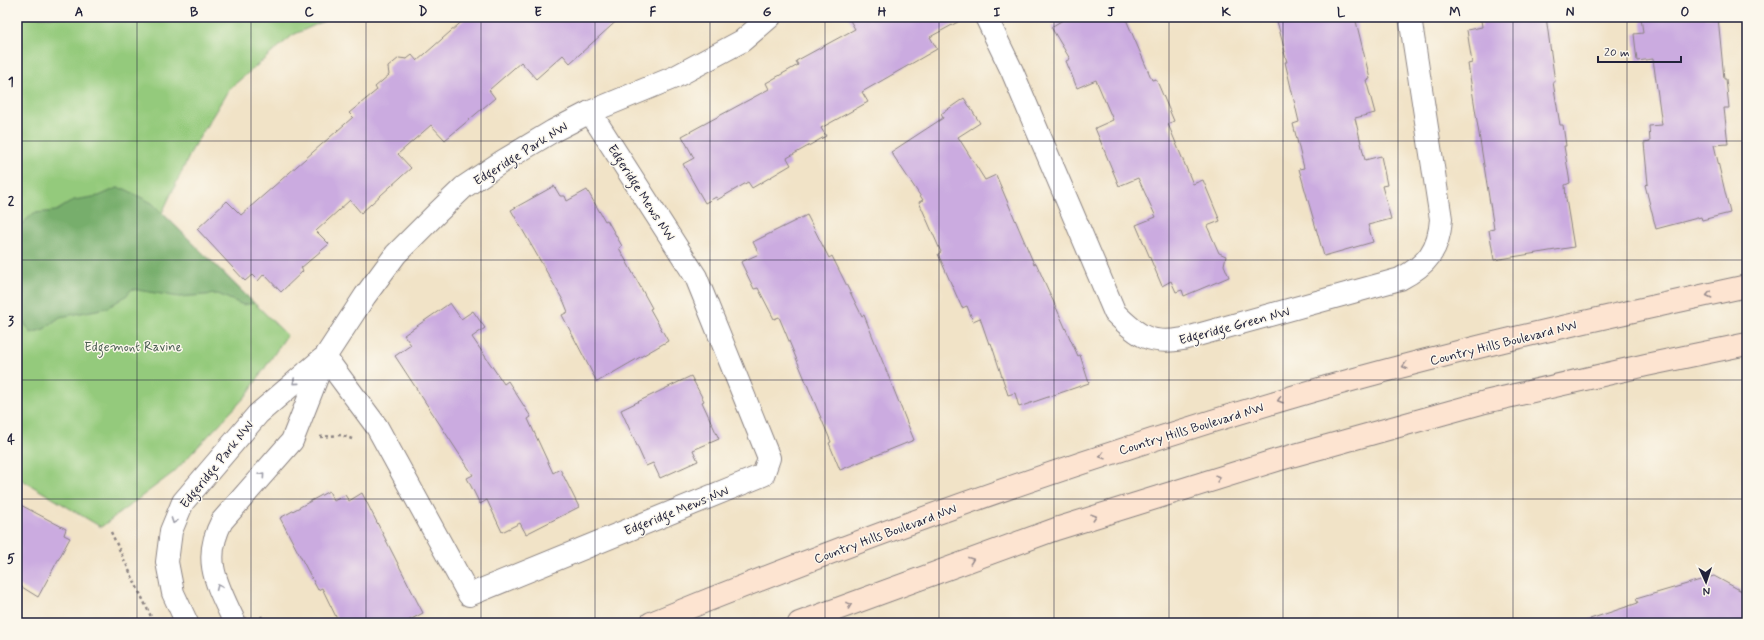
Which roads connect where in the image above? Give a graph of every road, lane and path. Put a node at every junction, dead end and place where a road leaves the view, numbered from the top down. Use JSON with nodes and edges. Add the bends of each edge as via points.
{"nodes":[{"id":1,"x":770,"y":17,"type":"edge"},
{"id":2,"x":986,"y":17,"type":"edge"},
{"id":3,"x":1410,"y":17,"type":"edge"},
{"id":4,"x":590,"y":112,"type":"junction"},
{"id":5,"x":1747,"y":286,"type":"edge"},
{"id":6,"x":1747,"y":344,"type":"edge"},
{"id":7,"x":325,"y":357,"type":"junction"},
{"id":8,"x":315,"y":440,"type":"dead end"},
{"id":9,"x":355,"y":441,"type":"dead end"},
{"id":10,"x":111,"y":532,"type":"dead end"},
{"id":11,"x":257,"y":609,"type":"dead end"},
{"id":12,"x":154,"y":623,"type":"edge"},
{"id":13,"x":187,"y":623,"type":"edge"},
{"id":14,"x":234,"y":623,"type":"edge"},
{"id":15,"x":264,"y":623,"type":"edge"},
{"id":16,"x":651,"y":623,"type":"edge"},
{"id":17,"x":799,"y":623,"type":"edge"}],
"edges":[{"from":1,"to":4,"type":"street","name":"Edgeridge Park NW","via":[[742,41],[675,77]]},
{"from":2,"to":3,"type":"street","name":"Edgeridge Green NW","via":[[1012,71],[1115,313],[1141,335],[1154,341],[1168,342],[1400,279],[1426,262],[1440,236],[1442,219]]},
{"from":4,"to":7,"type":"street","name":"Edgeridge Park NW","via":[[554,130],[464,187],[396,254]]},
{"from":4,"to":7,"type":"street","name":"Edgeridge Mews NW","via":[[696,277],[769,458],[764,475],[469,595],[377,427]]},
{"from":5,"to":16,"type":"main road","name":"Country Hills Boulevard NW","one_way":true,"via":[[1571,325],[1283,399],[1082,462],[914,522]]},
{"from":17,"to":6,"type":"main road","one_way":true,"via":[[1056,529],[1277,460],[1485,402]]},
{"from":7,"to":13,"type":"street","name":"Edgeridge Park NW","one_way":true,"via":[[258,414],[183,502],[171,531],[168,562],[173,593]]},
{"from":14,"to":7,"type":"street","name":"Edgeridge Park NW","one_way":true,"via":[[213,572],[211,557],[215,536],[222,521],[292,441]]},
{"from":8,"to":9,"type":"path","via":[[341,435]]},
{"from":10,"to":12,"type":"path"},
{"from":11,"to":15,"type":"path"}]}
